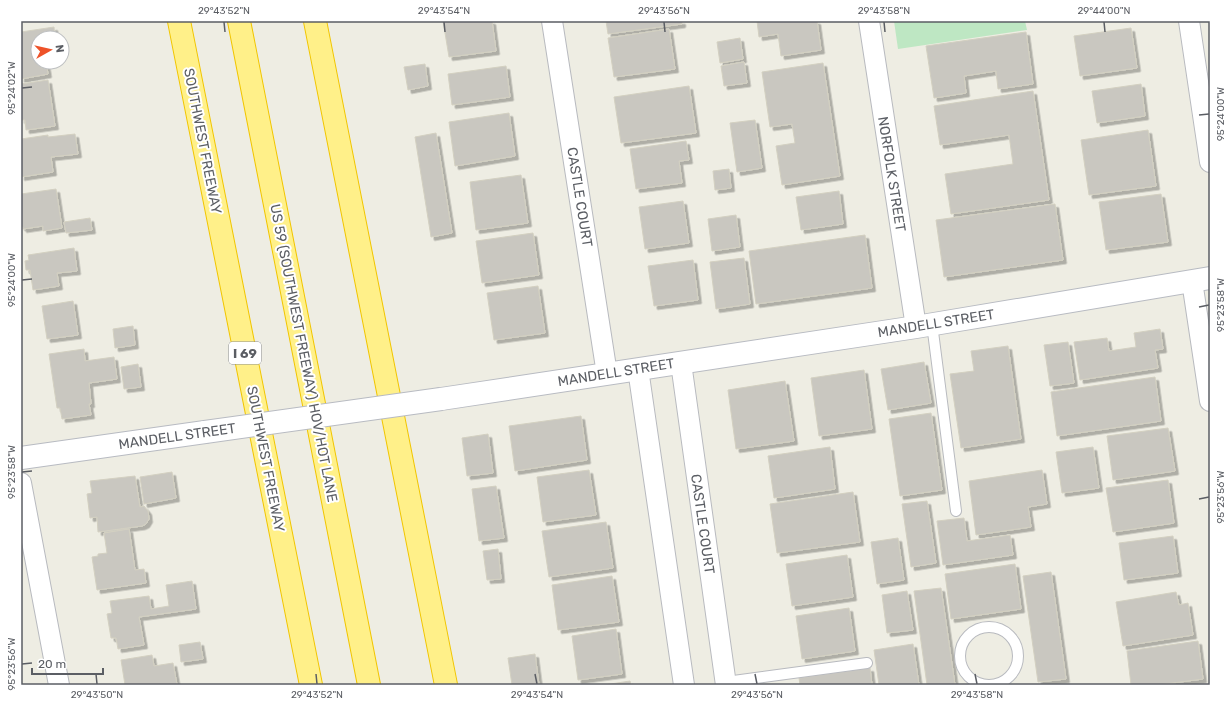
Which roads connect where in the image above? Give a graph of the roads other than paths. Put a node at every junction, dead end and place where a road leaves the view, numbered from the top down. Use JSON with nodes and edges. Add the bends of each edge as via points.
{"nodes":[{"id":1,"x":179,"y":21,"type":"edge"},
{"id":2,"x":239,"y":21,"type":"edge"},
{"id":3,"x":315,"y":21,"type":"edge"},
{"id":4,"x":552,"y":21,"type":"edge"},
{"id":5,"x":868,"y":21,"type":"edge"},
{"id":6,"x":1189,"y":21,"type":"edge"},
{"id":7,"x":1210,"y":162,"type":"edge"},
{"id":8,"x":1201,"y":279,"type":"edge"},
{"id":9,"x":924,"y":326,"type":"junction"},
{"id":10,"x":681,"y":363,"type":"junction"},
{"id":11,"x":638,"y":369,"type":"junction"},
{"id":12,"x":607,"y":374,"type":"junction"},
{"id":13,"x":1210,"y":401,"type":"edge"},
{"id":14,"x":21,"y":458,"type":"edge"},
{"id":15,"x":21,"y":483,"type":"edge"},
{"id":16,"x":956,"y":511,"type":"dead end"},
{"id":17,"x":867,"y":662,"type":"dead end"},
{"id":18,"x":973,"y":682,"type":"edge"},
{"id":19,"x":726,"y":683,"type":"edge"},
{"id":20,"x":59,"y":685,"type":"edge"},
{"id":21,"x":311,"y":685,"type":"edge"},
{"id":22,"x":369,"y":685,"type":"edge"},
{"id":23,"x":446,"y":685,"type":"edge"},
{"id":24,"x":684,"y":685,"type":"edge"}],
"edges":[{"from":1,"to":21,"type":"highway","name":"SOUTHWEST FREEWAY","number":"I 69"},
{"from":2,"to":22,"type":"highway","name":"US 59 (SOUTHWEST FREEWAY) HOV/HOT LANE"},
{"from":3,"to":23,"type":"highway"},
{"from":4,"to":12,"type":"street","name":"CASTLE COURT"},
{"from":5,"to":9,"type":"street","name":"NORFOLK STREET"},
{"from":6,"to":7,"type":"street"},
{"from":8,"to":9,"type":"street","name":"MANDELL STREET"},
{"from":8,"to":13,"type":"street"},
{"from":9,"to":10,"type":"street","name":"MANDELL STREET"},
{"from":9,"to":16,"type":"lane"},
{"from":10,"to":11,"type":"street","name":"MANDELL STREET"},
{"from":10,"to":19,"type":"street","name":"CASTLE COURT"},
{"from":11,"to":12,"type":"street","name":"MANDELL STREET"},
{"from":11,"to":24,"type":"street"},
{"from":12,"to":14,"type":"street","name":"MANDELL STREET","bridge":true},
{"from":15,"to":20,"type":"street"},
{"from":17,"to":19,"type":"lane"},
{"from":18,"to":18,"type":"lane","via":[[998,684],[1013,672],[1018,654],[1016,645],[1004,631],[985,627],[968,636],[963,644],[961,663]]}]}
